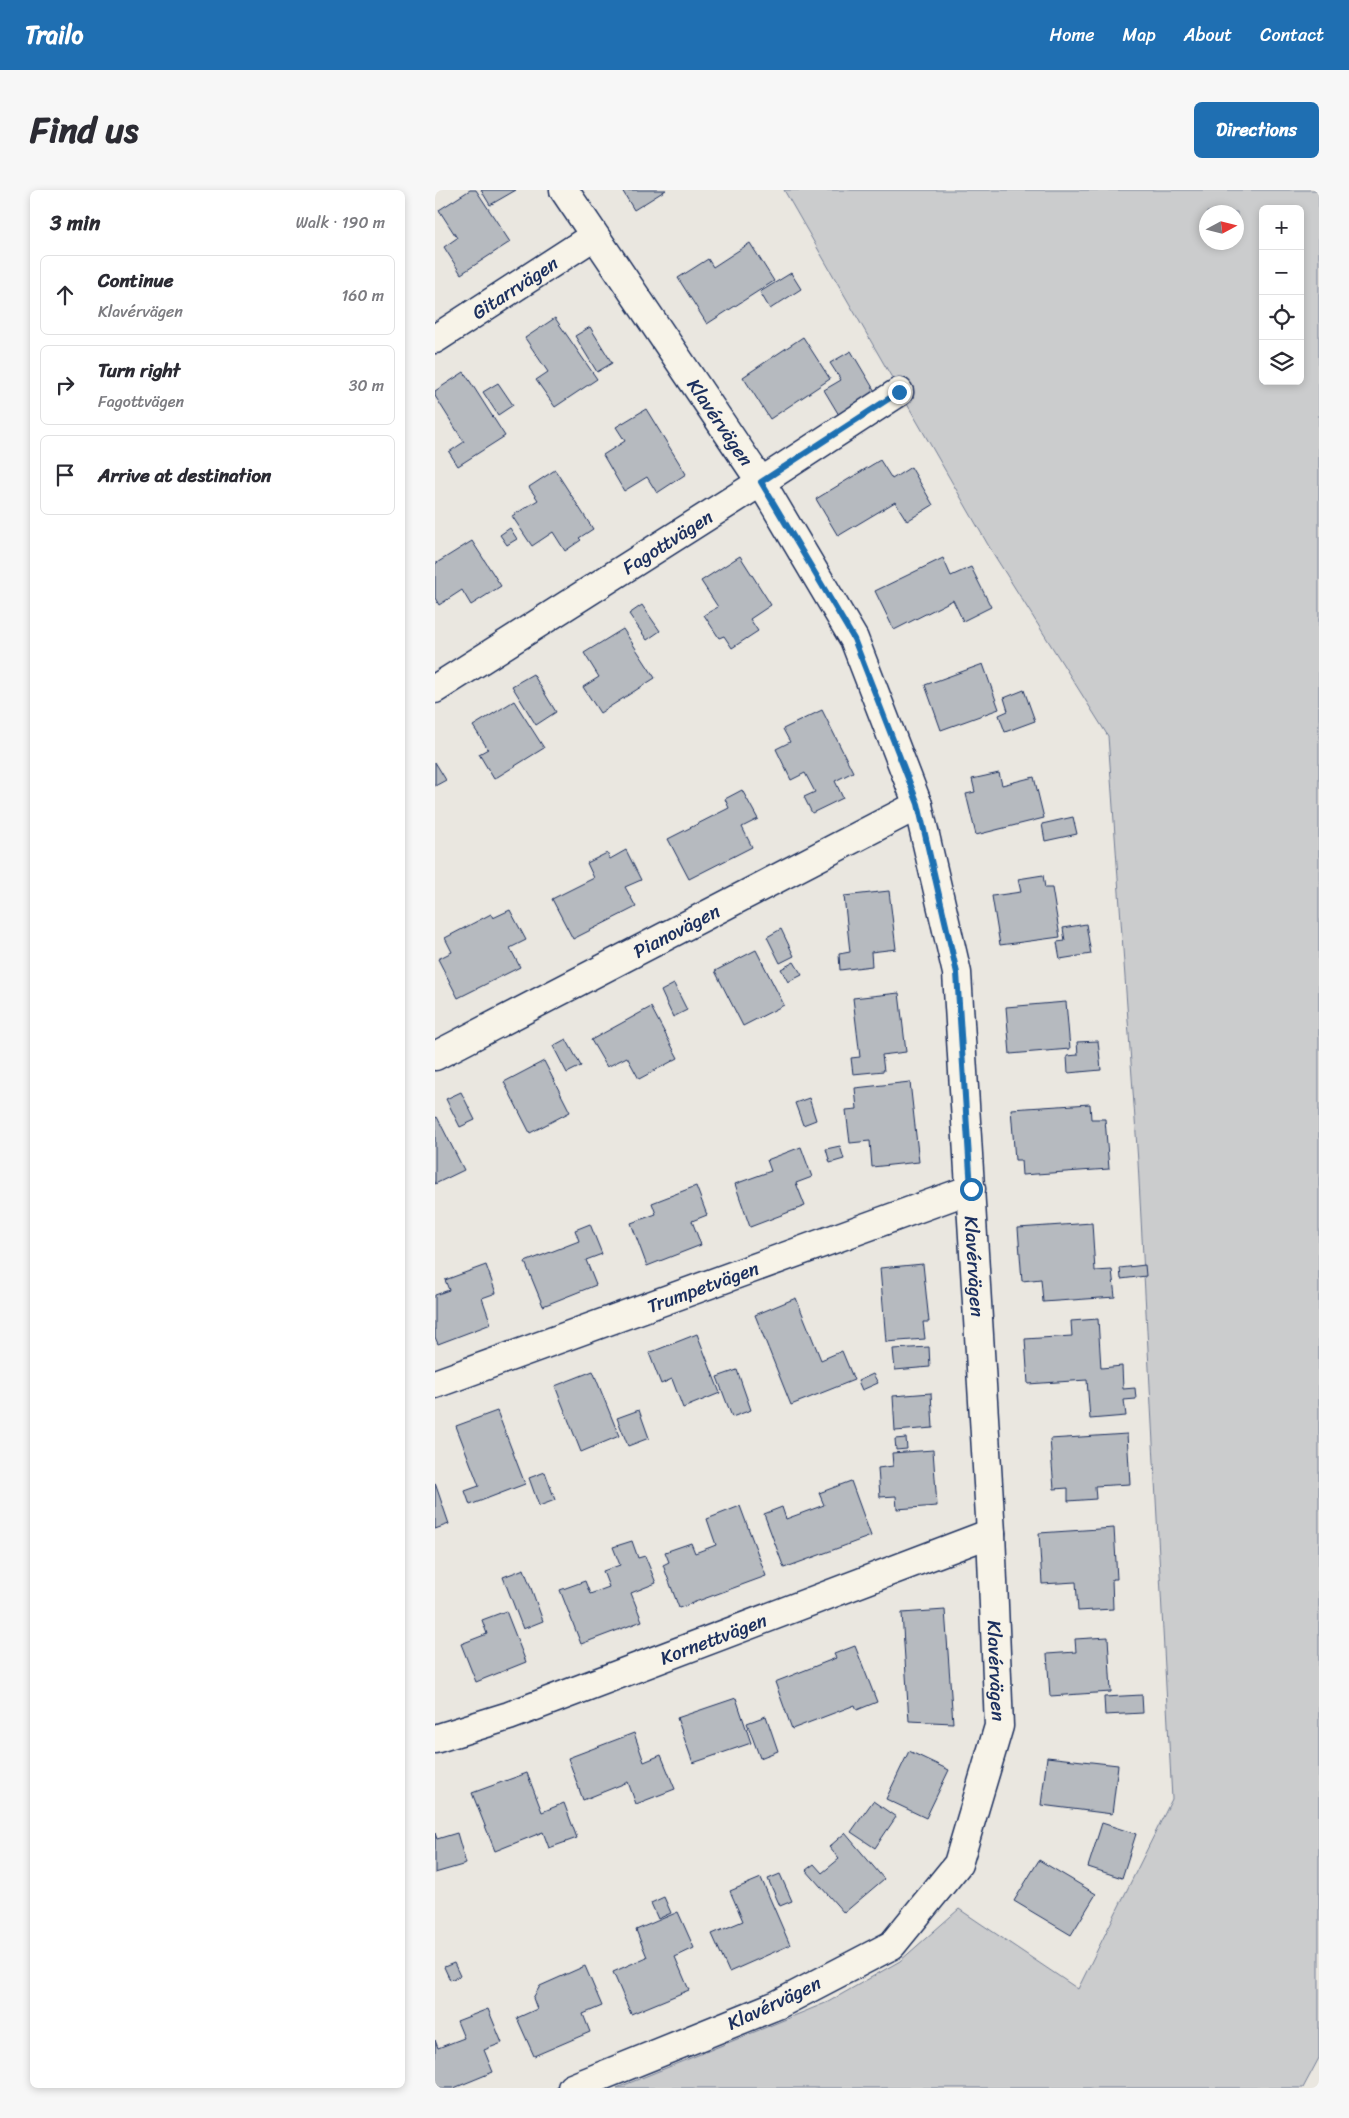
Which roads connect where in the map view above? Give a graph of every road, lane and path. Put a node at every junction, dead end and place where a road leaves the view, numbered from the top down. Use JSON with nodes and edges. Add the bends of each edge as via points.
{"nodes":[{"id":1,"x":564,"y":190,"type":"edge"},
{"id":2,"x":593,"y":236,"type":"junction"},
{"id":3,"x":435,"y":339,"type":"edge"},
{"id":4,"x":899,"y":392,"type":"dead end"},
{"id":5,"x":761,"y":482,"type":"junction"},
{"id":6,"x":435,"y":689,"type":"edge"},
{"id":7,"x":918,"y":804,"type":"junction"},
{"id":8,"x":435,"y":1056,"type":"edge"},
{"id":9,"x":971,"y":1189,"type":"junction"},
{"id":10,"x":435,"y":1384,"type":"edge"},
{"id":11,"x":991,"y":1533,"type":"junction"},
{"id":12,"x":435,"y":1739,"type":"edge"},
{"id":13,"x":572,"y":2088,"type":"edge"}],
"edges":[{"from":1,"to":2,"type":"street","name":"Klavérvägen"},
{"from":2,"to":3,"type":"street","name":"Gitarrvägen"},
{"from":2,"to":5,"type":"street","name":"Klavérvägen"},
{"from":4,"to":5,"type":"street","name":"Fagottvägen"},
{"from":5,"to":6,"type":"street","name":"Fagottvägen"},
{"from":5,"to":7,"type":"street","name":"Klavérvägen","via":[[854,639]]},
{"from":7,"to":8,"type":"street","name":"Pianovägen"},
{"from":7,"to":9,"type":"street","name":"Klavérvägen","via":[[957,973]]},
{"from":9,"to":10,"type":"street","name":"Trumpetvägen"},
{"from":9,"to":11,"type":"street","name":"Klavérvägen"},
{"from":11,"to":12,"type":"street","name":"Kornettvägen","via":[[509,1716]]},
{"from":11,"to":13,"type":"street","name":"Klavérvägen","via":[[999,1726],[958,1864],[891,1945],[777,2005]]}]}
